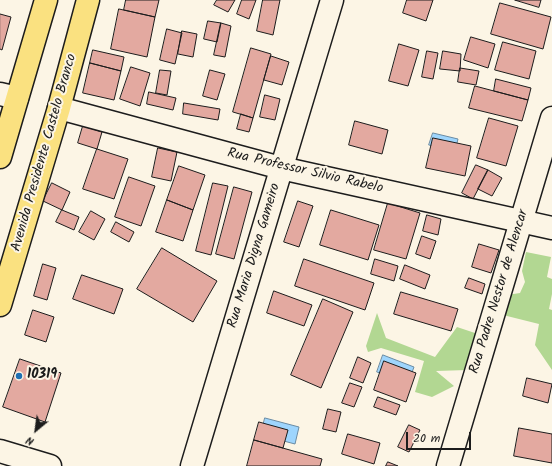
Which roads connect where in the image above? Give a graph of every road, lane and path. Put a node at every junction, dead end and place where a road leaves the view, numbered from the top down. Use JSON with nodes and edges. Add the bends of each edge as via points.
{"nodes":[{"id":1,"x":46,"y":0,"type":"edge"},
{"id":2,"x":88,"y":0,"type":"edge"},
{"id":3,"x":332,"y":0,"type":"edge"},
{"id":4,"x":9,"y":96,"type":"edge"},
{"id":5,"x":59,"y":108,"type":"junction"},
{"id":6,"x":552,"y":118,"type":"edge"},
{"id":7,"x":0,"y":157,"type":"edge"},
{"id":8,"x":281,"y":168,"type":"junction"},
{"id":9,"x":521,"y":221,"type":"junction"},
{"id":10,"x":552,"y":228,"type":"edge"},
{"id":11,"x":0,"y":305,"type":"edge"},
{"id":12,"x":0,"y":451,"type":"edge"},
{"id":13,"x":50,"y":466,"type":"edge"},
{"id":14,"x":192,"y":466,"type":"edge"},
{"id":15,"x":448,"y":466,"type":"edge"}],
"edges":[{"from":1,"to":4,"type":"main road"},
{"from":2,"to":5,"type":"main road","name":"Avenida Presidente Castelo Branco"},
{"from":3,"to":8,"type":"street","name":"Rua Maria Digna Gameiro"},
{"from":4,"to":7,"type":"main road"},
{"from":5,"to":8,"type":"street","name":"Rua Professor Silvio Rabelo"},
{"from":5,"to":11,"type":"main road","name":"Avenida Presidente Castelo Branco"},
{"from":6,"to":9,"type":"street","name":"Rua Padre Nestor de Alencar"},
{"from":8,"to":9,"type":"street","name":"Rua Professor Silvio Rabelo"},
{"from":8,"to":14,"type":"street","name":"Rua Maria Digna Gameiro"},
{"from":9,"to":10,"type":"street","name":"Rua Professor Silvio Rabelo"},
{"from":9,"to":15,"type":"street","name":"Rua Padre Nestor de Alencar"},
{"from":12,"to":13,"type":"street"}]}
